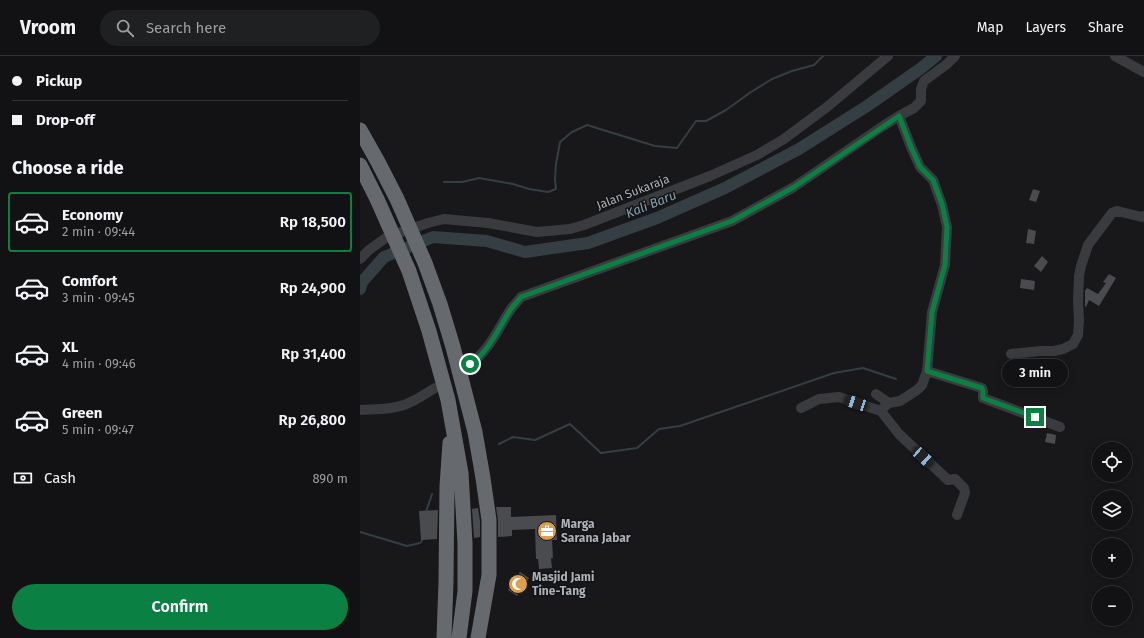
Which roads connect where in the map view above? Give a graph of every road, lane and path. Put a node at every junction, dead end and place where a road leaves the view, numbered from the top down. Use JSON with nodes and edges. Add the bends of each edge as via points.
{"nodes":[{"id":1,"x":888,"y":56,"type":"edge"},
{"id":2,"x":955,"y":56,"type":"edge"},
{"id":3,"x":1115,"y":56,"type":"edge"},
{"id":4,"x":1143,"y":68,"type":"edge"},
{"id":5,"x":899,"y":116,"type":"junction"},
{"id":6,"x":360,"y":130,"type":"edge"},
{"id":7,"x":360,"y":165,"type":"edge"},
{"id":8,"x":1144,"y":216,"type":"edge"},
{"id":9,"x":360,"y":259,"type":"edge"},
{"id":10,"x":1011,"y":354,"type":"dead end"},
{"id":11,"x":470,"y":364,"type":"dead end"},
{"id":12,"x":927,"y":371,"type":"junction"},
{"id":13,"x":435,"y":388,"type":"dead end"},
{"id":14,"x":876,"y":394,"type":"dead end"},
{"id":15,"x":889,"y":403,"type":"junction"},
{"id":16,"x":801,"y":408,"type":"dead end"},
{"id":17,"x":360,"y":410,"type":"edge"},
{"id":18,"x":881,"y":411,"type":"junction"},
{"id":19,"x":452,"y":423,"type":"junction"},
{"id":20,"x":1060,"y":427,"type":"dead end"},
{"id":21,"x":957,"y":515,"type":"dead end"},
{"id":22,"x":444,"y":638,"type":"edge"},
{"id":23,"x":459,"y":638,"type":"edge"},
{"id":24,"x":478,"y":638,"type":"edge"}],
"edges":[{"from":1,"to":9,"type":"street","name":"Jalan Sukaraja","via":[[827,108],[757,155],[584,225],[537,232],[488,223],[444,219],[387,237]]},
{"from":2,"to":5,"type":"street","via":[[924,82],[921,101]]},
{"from":3,"to":4,"type":"street"},
{"from":5,"to":11,"type":"street","via":[[794,187],[732,221],[521,297],[484,352]]},
{"from":5,"to":12,"type":"street","via":[[920,167],[933,180],[947,227],[945,265],[932,312]]},
{"from":6,"to":24,"type":"highway","via":[[378,162],[425,263],[440,304],[475,432],[489,520],[489,575]]},
{"from":7,"to":19,"type":"highway","via":[[409,271],[436,352]]},
{"from":8,"to":10,"type":"street","via":[[1112,213],[1088,245],[1079,276],[1078,336],[1073,344],[1054,351]]},
{"from":12,"to":15,"type":"street","via":[[922,385],[917,390],[900,401]]},
{"from":12,"to":20,"type":"street","via":[[982,388],[983,398]]},
{"from":13,"to":17,"type":"street","via":[[402,406]]},
{"from":14,"to":15,"type":"street"},
{"from":15,"to":18,"type":"street"},
{"from":16,"to":18,"type":"street","via":[[820,399],[839,397]]},
{"from":18,"to":21,"type":"street","via":[[899,434],[923,457],[948,480],[955,479],[964,488],[965,493]]},
{"from":19,"to":22,"type":"highway","via":[[447,486]]},
{"from":19,"to":23,"type":"highway","via":[[461,472],[465,543],[465,591]]}]}
